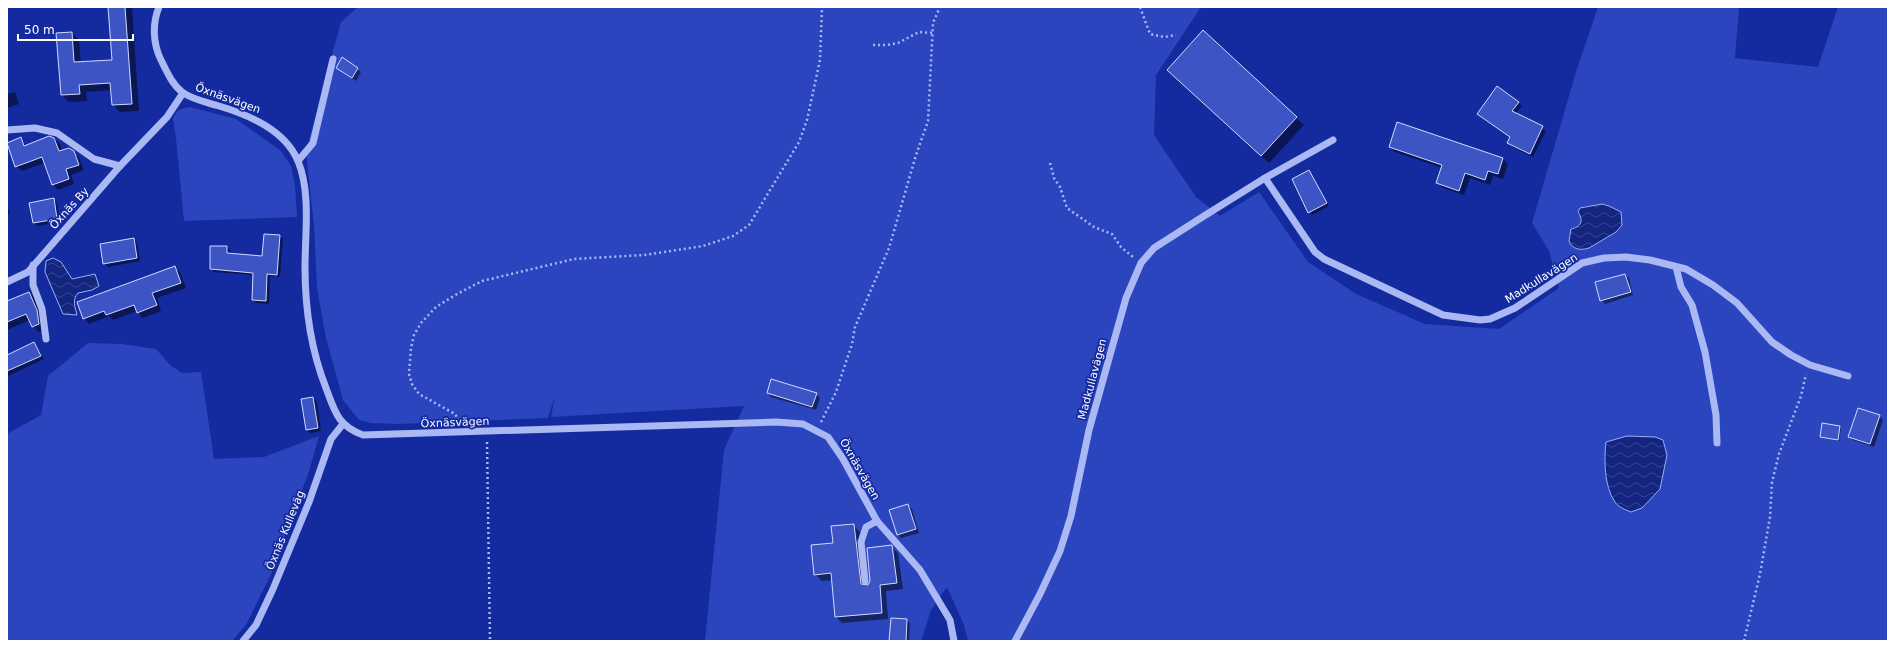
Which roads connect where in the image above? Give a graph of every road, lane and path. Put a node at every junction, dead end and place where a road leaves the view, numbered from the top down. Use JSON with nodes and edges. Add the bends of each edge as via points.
{"nodes":[{"id":1,"x":159,"y":7,"type":"edge"},
{"id":2,"x":822,"y":7,"type":"edge"},
{"id":3,"x":940,"y":7,"type":"edge"},
{"id":4,"x":1140,"y":7,"type":"edge"},
{"id":5,"x":932,"y":33,"type":"junction"},
{"id":6,"x":1176,"y":35,"type":"dead end"},
{"id":7,"x":873,"y":45,"type":"dead end"},
{"id":8,"x":333,"y":59,"type":"dead end"},
{"id":9,"x":182,"y":92,"type":"junction"},
{"id":10,"x":7,"y":130,"type":"edge"},
{"id":11,"x":1333,"y":140,"type":"dead end"},
{"id":12,"x":298,"y":162,"type":"junction"},
{"id":13,"x":1050,"y":163,"type":"dead end"},
{"id":14,"x":120,"y":166,"type":"junction"},
{"id":15,"x":1265,"y":178,"type":"junction"},
{"id":16,"x":1142,"y":263,"type":"junction"},
{"id":17,"x":33,"y":265,"type":"junction"},
{"id":18,"x":1676,"y":266,"type":"junction"},
{"id":19,"x":7,"y":282,"type":"edge"},
{"id":20,"x":46,"y":339,"type":"dead end"},
{"id":21,"x":1810,"y":364,"type":"junction"},
{"id":22,"x":1848,"y":376,"type":"dead end"},
{"id":23,"x":343,"y":424,"type":"junction"},
{"id":24,"x":816,"y":430,"type":"junction"},
{"id":25,"x":487,"y":432,"type":"junction"},
{"id":26,"x":461,"y":433,"type":"junction"},
{"id":27,"x":1717,"y":443,"type":"dead end"},
{"id":28,"x":877,"y":521,"type":"junction"},
{"id":29,"x":865,"y":581,"type":"dead end"},
{"id":30,"x":243,"y":641,"type":"edge"},
{"id":31,"x":490,"y":641,"type":"edge"},
{"id":32,"x":954,"y":641,"type":"edge"},
{"id":33,"x":1015,"y":641,"type":"edge"},
{"id":34,"x":1744,"y":641,"type":"edge"}],
"edges":[{"from":1,"to":9,"type":"street","name":"Öxnäsvägen","via":[[155,25],[157,52],[172,82]]},
{"from":2,"to":26,"type":"path","via":[[820,60],[807,120],[799,142],[749,225],[733,236],[702,246],[644,255],[574,259],[482,281],[436,307],[421,323],[414,335],[412,348],[412,384],[419,394],[455,414],[461,424]]},
{"from":3,"to":5,"type":"path"},
{"from":4,"to":6,"type":"path","via":[[1150,34],[1164,37]]},
{"from":5,"to":7,"type":"path","via":[[919,32],[898,42]]},
{"from":5,"to":24,"type":"path","via":[[928,121],[889,248],[855,327],[836,392]]},
{"from":8,"to":12,"type":"street","via":[[313,143]]},
{"from":9,"to":12,"type":"street","name":"Öxnäsvägen","via":[[194,99],[246,114],[264,123],[290,148]]},
{"from":9,"to":14,"type":"street","name":"Öxnäs By","via":[[167,117]]},
{"from":10,"to":14,"type":"street","via":[[35,128],[57,133],[94,159]]},
{"from":11,"to":15,"type":"street","name":"Madkullavägen"},
{"from":12,"to":23,"type":"street","name":"Öxnäsvägen","via":[[304,196],[308,321],[323,381],[336,415]]},
{"from":13,"to":16,"type":"path","via":[[1067,208],[1094,227],[1112,234],[1126,253]]},
{"from":14,"to":17,"type":"street","name":"Öxnäs By"},
{"from":15,"to":16,"type":"street","name":"Madkullavägen","via":[[1154,248]]},
{"from":15,"to":18,"type":"street","name":"Madkullavägen","via":[[1309,243],[1324,259],[1443,315],[1456,318],[1480,320],[1504,314],[1582,264],[1604,258],[1626,257]]},
{"from":16,"to":33,"type":"street","name":"Madkullavägen","via":[[1132,281],[1120,319],[1089,430],[1071,516],[1060,550]]},
{"from":17,"to":19,"type":"street","name":"Öxnäs By","via":[[23,276]]},
{"from":17,"to":20,"type":"street","via":[[33,285],[42,308]]},
{"from":18,"to":21,"type":"street","name":"Madkullavägen","via":[[1713,285],[1737,304],[1772,342]]},
{"from":18,"to":27,"type":"street","via":[[1680,287],[1692,305],[1704,345],[1713,389]]},
{"from":21,"to":22,"type":"street","name":"Madkullavägen"},
{"from":21,"to":34,"type":"path","via":[[1772,482],[1770,517]]},
{"from":23,"to":26,"type":"street","name":"Öxnäsvägen","via":[[351,431],[363,435]]},
{"from":23,"to":30,"type":"street","name":"Öxnäs Kulleväg","via":[[331,439],[274,589],[256,624]]},
{"from":24,"to":25,"type":"street","name":"Öxnäsvägen","via":[[789,422],[776,422]]},
{"from":24,"to":28,"type":"street","name":"Öxnäsvägen","via":[[828,437],[839,453]]},
{"from":25,"to":26,"type":"street","name":"Öxnäsvägen"},
{"from":25,"to":31,"type":"path"},
{"from":28,"to":29,"type":"street","via":[[866,527],[861,542]]},
{"from":28,"to":32,"type":"street","name":"Öxnäsvägen","via":[[920,570],[950,620]]}]}
